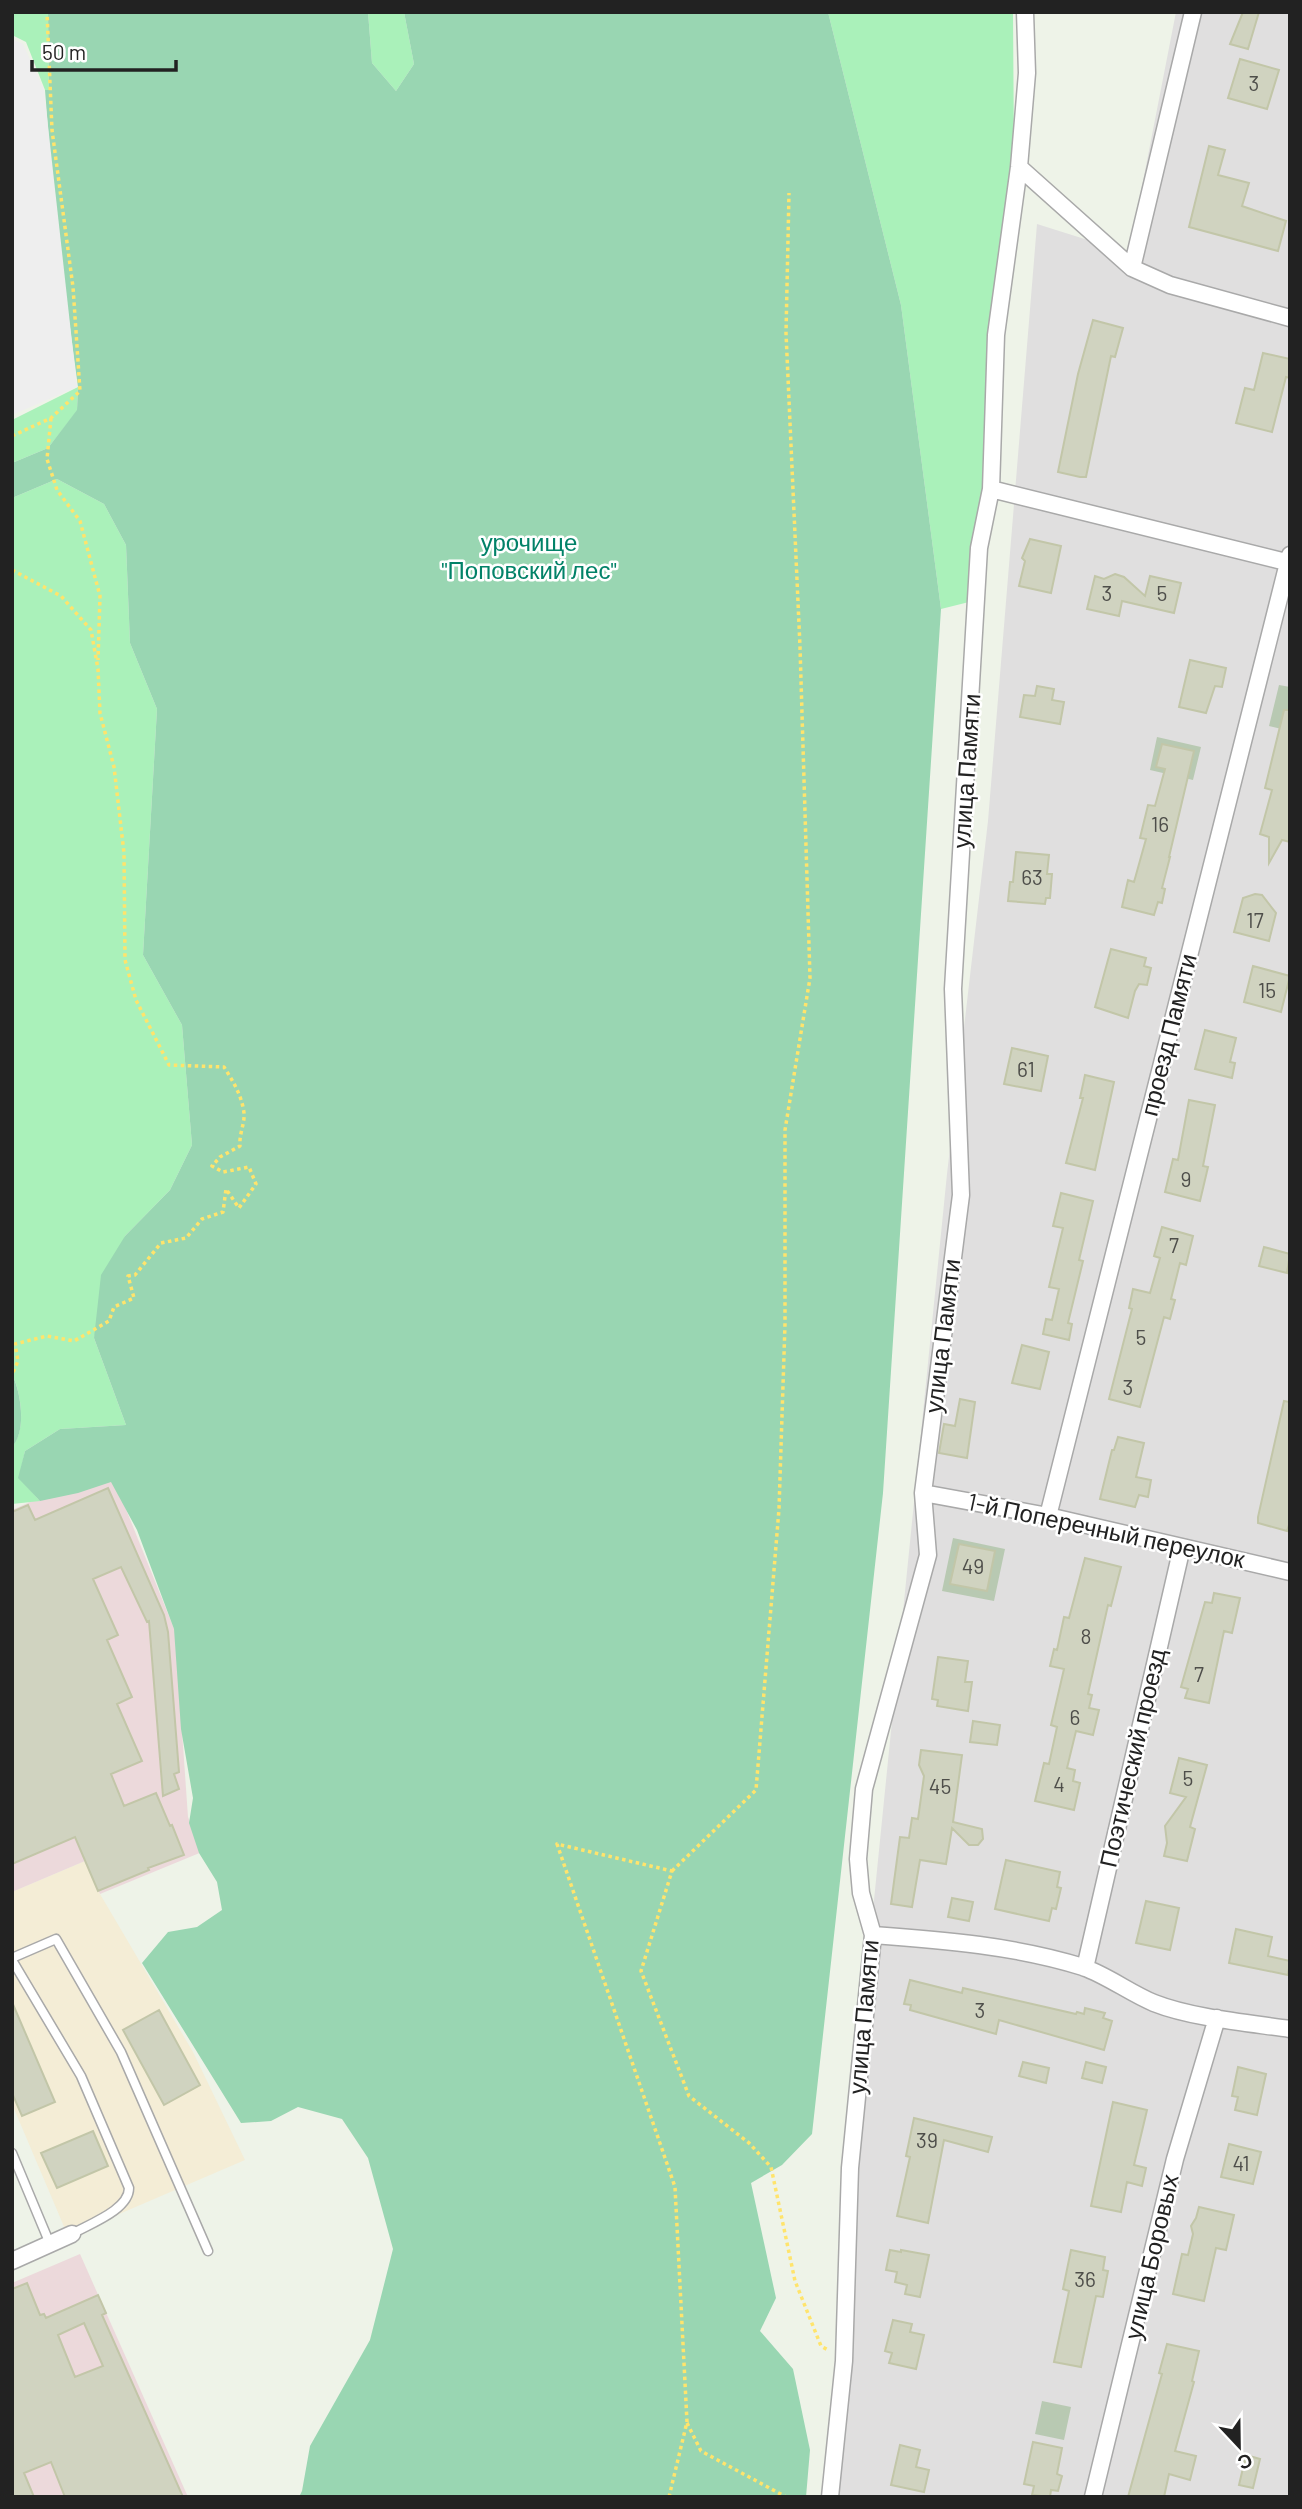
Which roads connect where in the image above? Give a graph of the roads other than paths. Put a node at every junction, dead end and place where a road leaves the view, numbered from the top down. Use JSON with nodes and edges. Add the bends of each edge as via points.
{"nodes":[{"id":1,"x":1025,"y":12,"type":"edge"},
{"id":2,"x":1193,"y":12,"type":"edge"},
{"id":3,"x":1018,"y":167,"type":"junction"},
{"id":4,"x":1132,"y":268,"type":"junction"},
{"id":5,"x":1290,"y":318,"type":"edge"},
{"id":6,"x":991,"y":489,"type":"junction"},
{"id":7,"x":1289,"y":560,"type":"edge"},
{"id":8,"x":923,"y":1493,"type":"junction"},
{"id":9,"x":1048,"y":1516,"type":"junction"},
{"id":10,"x":1182,"y":1547,"type":"junction"},
{"id":11,"x":1290,"y":1572,"type":"edge"},
{"id":12,"x":873,"y":1935,"type":"junction"},
{"id":13,"x":12,"y":1959,"type":"edge"},
{"id":14,"x":1085,"y":1968,"type":"junction"},
{"id":15,"x":1217,"y":2018,"type":"junction"},
{"id":16,"x":1290,"y":2029,"type":"edge"},
{"id":17,"x":12,"y":2153,"type":"edge"},
{"id":18,"x":72,"y":2234,"type":"joint"},
{"id":19,"x":50,"y":2244,"type":"junction"},
{"id":20,"x":208,"y":2251,"type":"dead end"},
{"id":21,"x":12,"y":2260,"type":"edge"},
{"id":22,"x":830,"y":2497,"type":"edge"},
{"id":23,"x":1093,"y":2497,"type":"edge"}],
"edges":[{"from":1,"to":3,"type":"street","name":"улица Памяти","via":[[1027,73]]},
{"from":2,"to":4,"type":"street"},
{"from":3,"to":4,"type":"street"},
{"from":3,"to":6,"type":"street","name":"улица Памяти","via":[[996,335]]},
{"from":4,"to":5,"type":"street","via":[[1170,285]]},
{"from":6,"to":7,"type":"street"},
{"from":6,"to":8,"type":"street","name":"улица Памяти","via":[[979,548],[953,989],[961,1195]]},
{"from":7,"to":9,"type":"street","name":"проезд Памяти"},
{"from":8,"to":9,"type":"street","name":"1-й Поперечный переулок"},
{"from":8,"to":12,"type":"street","name":"улица Памяти","via":[[928,1555],[864,1788],[858,1859],[861,1893]]},
{"from":9,"to":10,"type":"street","name":"1-й Поперечный переулок"},
{"from":10,"to":11,"type":"street","name":"1-й Поперечный переулок"},
{"from":10,"to":14,"type":"street","name":"Поэтический проезд"},
{"from":12,"to":14,"type":"street","via":[[1030,1954]]},
{"from":12,"to":22,"type":"street","name":"улица Памяти","via":[[850,2168],[844,2361]]},
{"from":13,"to":18,"type":"lane","via":[[81,2076],[129,2188],[123,2205]]},
{"from":13,"to":20,"type":"lane","via":[[56,1939],[121,2052]]},
{"from":14,"to":15,"type":"street","via":[[1155,2003]]},
{"from":15,"to":16,"type":"street"},
{"from":15,"to":23,"type":"street","name":"улица Боровых","via":[[1175,2159]]},
{"from":17,"to":19,"type":"lane"},
{"from":18,"to":19,"type":"street"},
{"from":19,"to":21,"type":"street"}]}
